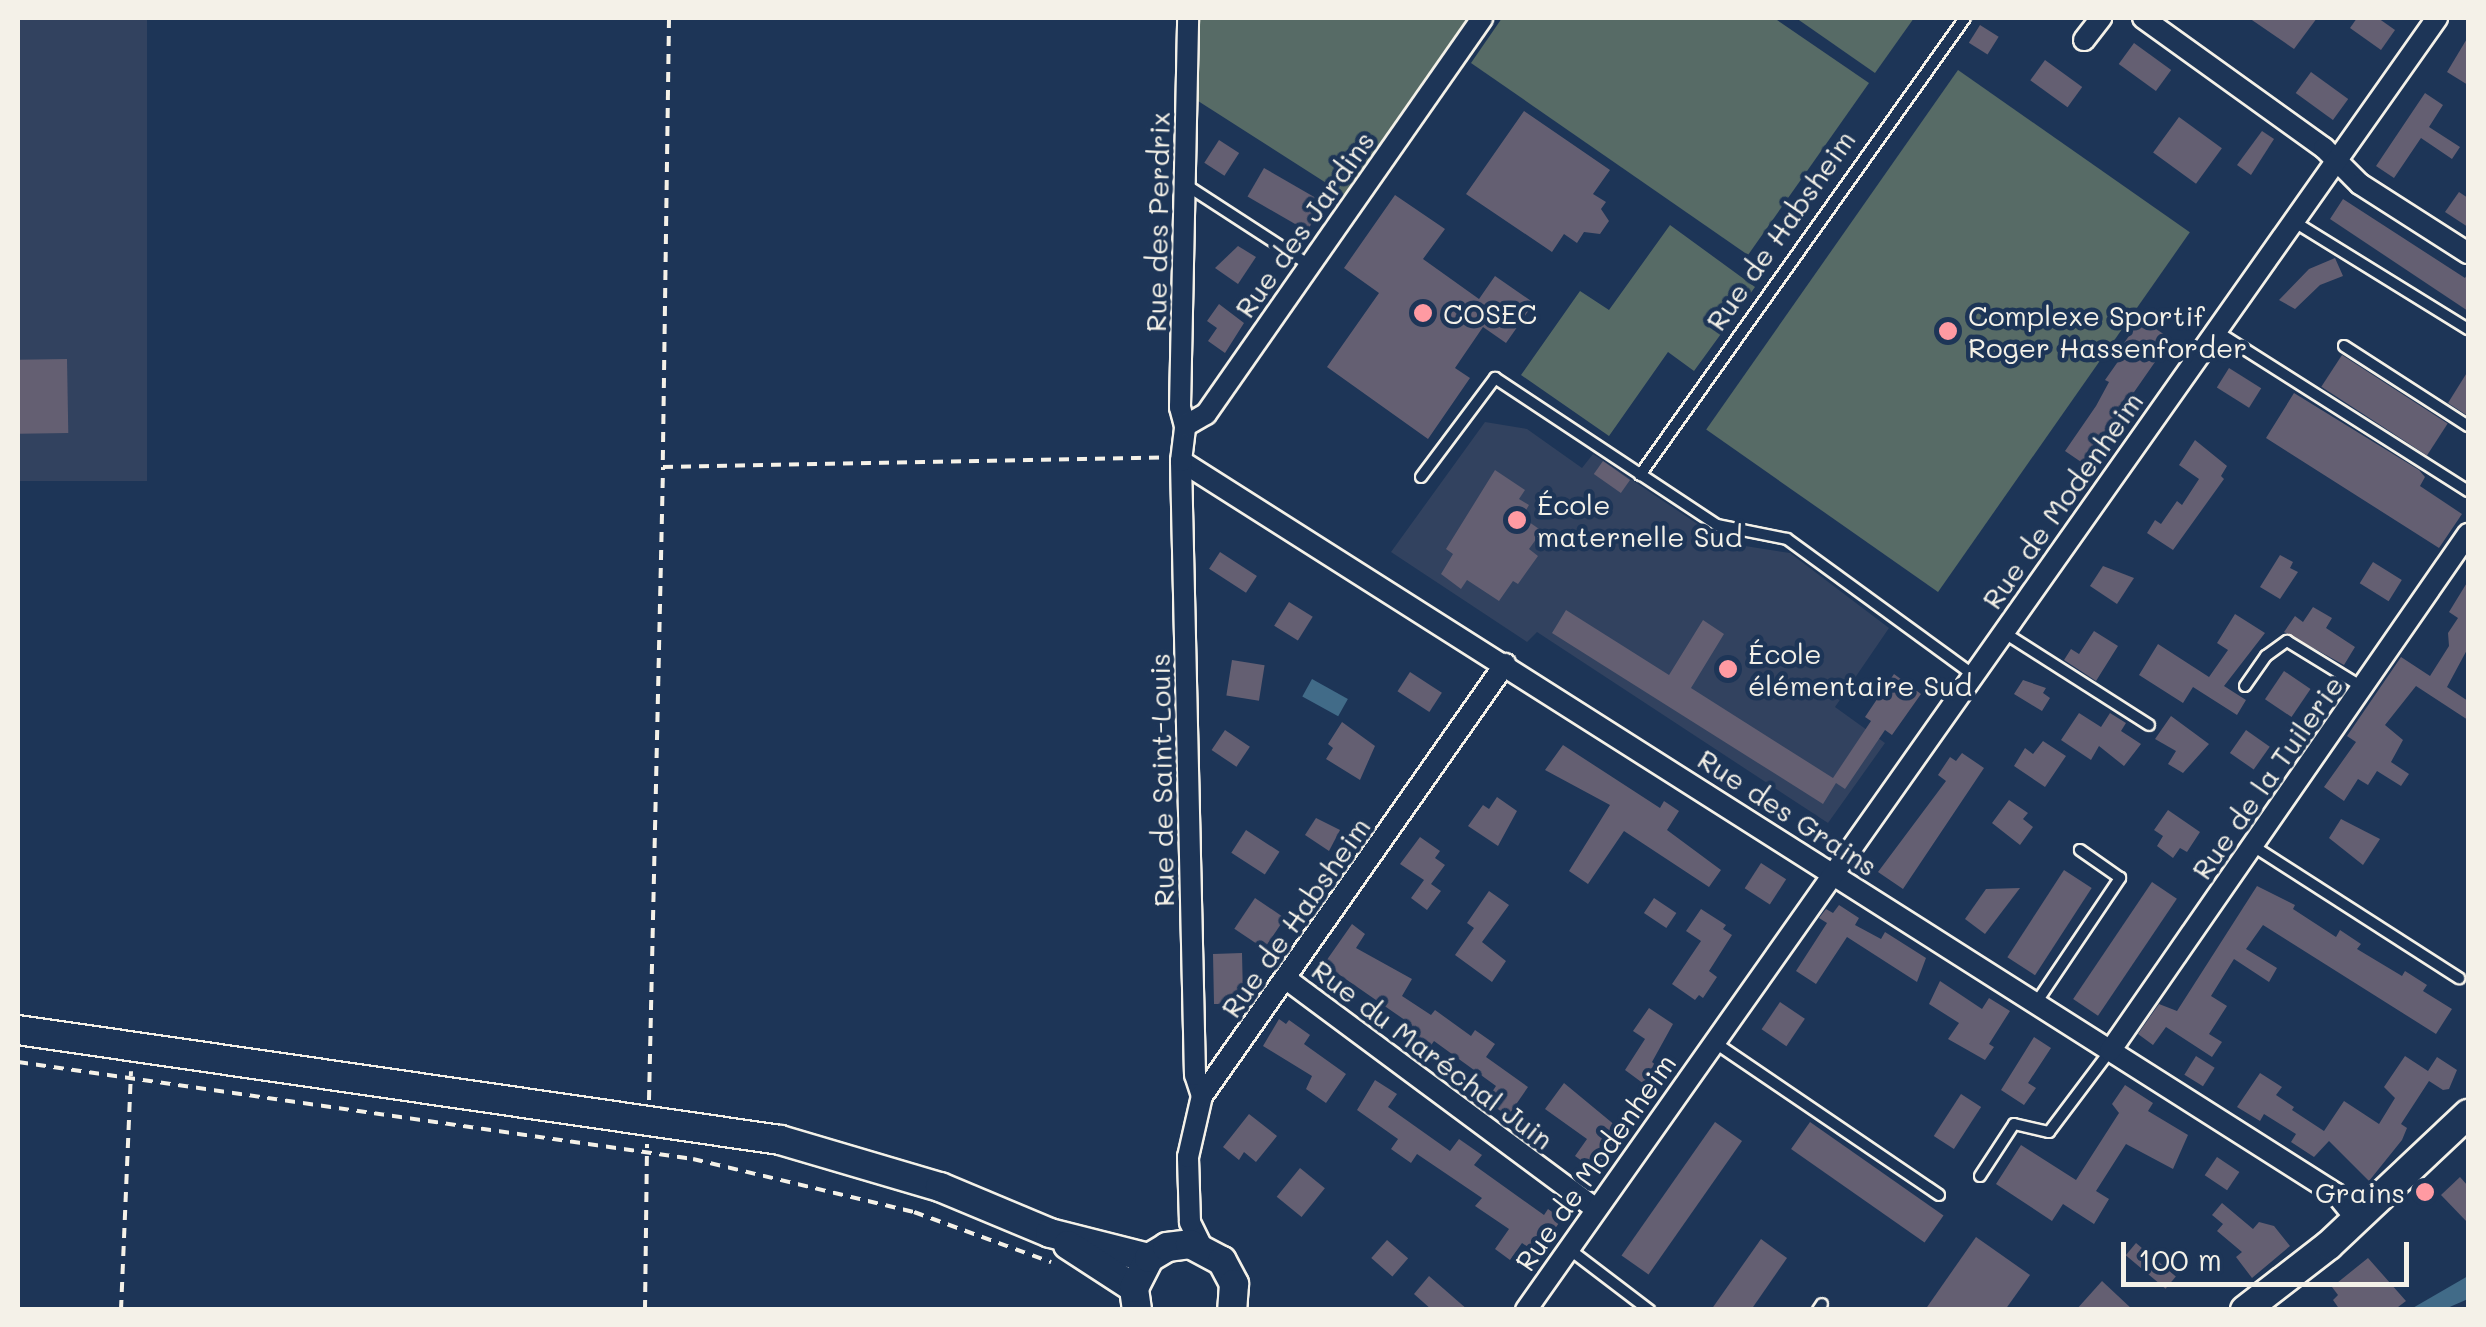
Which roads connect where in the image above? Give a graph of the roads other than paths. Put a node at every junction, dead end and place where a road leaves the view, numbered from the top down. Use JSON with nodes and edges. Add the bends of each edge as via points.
{"nodes":[{"id":1,"x":1188,"y":18,"type":"edge"},
{"id":2,"x":1482,"y":18,"type":"edge"},
{"id":3,"x":1964,"y":18,"type":"edge"},
{"id":4,"x":2101,"y":18,"type":"edge"},
{"id":5,"x":2143,"y":18,"type":"edge"},
{"id":6,"x":2437,"y":18,"type":"edge"},
{"id":7,"x":2084,"y":40,"type":"dead end"},
{"id":8,"x":2338,"y":158,"type":"junction"},
{"id":9,"x":1186,"y":185,"type":"junction"},
{"id":10,"x":2294,"y":221,"type":"junction"},
{"id":11,"x":2467,"y":250,"type":"edge"},
{"id":12,"x":1309,"y":265,"type":"junction"},
{"id":13,"x":2468,"y":329,"type":"edge"},
{"id":14,"x":2216,"y":330,"type":"junction"},
{"id":15,"x":2344,"y":346,"type":"dead end"},
{"id":16,"x":1185,"y":426,"type":"junction"},
{"id":17,"x":2468,"y":426,"type":"edge"},
{"id":18,"x":1181,"y":461,"type":"junction"},
{"id":19,"x":1640,"y":475,"type":"junction"},
{"id":20,"x":1420,"y":477,"type":"dead end"},
{"id":21,"x":2468,"y":490,"type":"edge"},
{"id":22,"x":2468,"y":534,"type":"edge"},
{"id":23,"x":2460,"y":565,"type":"edge"},
{"id":24,"x":2002,"y":632,"type":"junction"},
{"id":25,"x":1505,"y":664,"type":"junction"},
{"id":26,"x":1972,"y":674,"type":"junction"},
{"id":27,"x":2245,"y":686,"type":"dead end"},
{"id":28,"x":2363,"y":688,"type":"junction"},
{"id":29,"x":2148,"y":725,"type":"dead end"},
{"id":30,"x":2253,"y":846,"type":"junction"},
{"id":31,"x":2080,"y":850,"type":"dead end"},
{"id":32,"x":1831,"y":873,"type":"junction"},
{"id":33,"x":1285,"y":978,"type":"junction"},
{"id":34,"x":2459,"y":978,"type":"dead end"},
{"id":35,"x":2036,"y":1004,"type":"junction"},
{"id":36,"x":18,"y":1030,"type":"edge"},
{"id":37,"x":1713,"y":1041,"type":"junction"},
{"id":38,"x":2110,"y":1051,"type":"junction"},
{"id":39,"x":1202,"y":1096,"type":"junction"},
{"id":40,"x":2468,"y":1114,"type":"edge"},
{"id":41,"x":1980,"y":1176,"type":"dead end"},
{"id":42,"x":1939,"y":1194,"type":"dead end"},
{"id":43,"x":1596,"y":1209,"type":"junction"},
{"id":44,"x":2357,"y":1220,"type":"junction"},
{"id":45,"x":1050,"y":1233,"type":"junction"},
{"id":46,"x":1190,"y":1238,"type":"junction"},
{"id":47,"x":1568,"y":1249,"type":"junction"},
{"id":48,"x":1149,"y":1258,"type":"junction"},
{"id":49,"x":1136,"y":1299,"type":"edge"},
{"id":50,"x":1238,"y":1305,"type":"edge"},
{"id":51,"x":1534,"y":1306,"type":"edge"},
{"id":52,"x":1650,"y":1310,"type":"edge"},
{"id":53,"x":2245,"y":1310,"type":"edge"}],
"edges":[{"from":1,"to":9,"type":"street","name":"Rue des Perdrix"},
{"from":2,"to":12,"type":"street","name":"Rue des Jardins"},
{"from":3,"to":19,"type":"lane","name":"Rue de Habsheim"},
{"from":4,"to":7,"type":"street"},
{"from":5,"to":8,"type":"street"},
{"from":6,"to":8,"type":"street","name":"Rue de Modenheim"},
{"from":8,"to":10,"type":"street","name":"Rue de Modenheim"},
{"from":8,"to":11,"type":"street","via":[[2360,184]]},
{"from":9,"to":12,"type":"lane"},
{"from":9,"to":16,"type":"street","name":"Rue des Perdrix","via":[[1180,406]]},
{"from":10,"to":13,"type":"lane"},
{"from":10,"to":14,"type":"street","name":"Rue de Modenheim"},
{"from":12,"to":16,"type":"street","name":"Rue des Jardins","via":[[1206,414]]},
{"from":14,"to":21,"type":"lane"},
{"from":14,"to":24,"type":"street","name":"Rue de Modenheim"},
{"from":15,"to":17,"type":"lane"},
{"from":16,"to":18,"type":"street"},
{"from":18,"to":25,"type":"street","name":"Rue des Grains"},
{"from":18,"to":39,"type":"street","name":"Rue de Saint-Louis","via":[[1195,1075]]},
{"from":19,"to":20,"type":"lane","via":[[1495,378]]},
{"from":19,"to":26,"type":"lane","via":[[1717,525],[1787,539]]},
{"from":22,"to":23,"type":"street","name":"Rue de la Tuilerie"},
{"from":23,"to":28,"type":"street","name":"Rue de la Tuilerie"},
{"from":24,"to":26,"type":"street","name":"Rue de Modenheim"},
{"from":24,"to":29,"type":"lane"},
{"from":25,"to":32,"type":"street","name":"Rue des Grains"},
{"from":25,"to":33,"type":"street","name":"Rue de Habsheim"},
{"from":26,"to":32,"type":"street","name":"Rue de Modenheim"},
{"from":27,"to":28,"type":"lane","via":[[2266,656],[2287,641]]},
{"from":28,"to":30,"type":"street","name":"Rue de la Tuilerie"},
{"from":30,"to":34,"type":"lane"},
{"from":30,"to":38,"type":"street","name":"Rue de la Tuilerie"},
{"from":31,"to":35,"type":"lane","via":[[2120,878]]},
{"from":32,"to":35,"type":"street","name":"Rue des Grains"},
{"from":32,"to":37,"type":"street","name":"Rue de Modenheim"},
{"from":33,"to":39,"type":"street","name":"Rue de Habsheim"},
{"from":33,"to":43,"type":"street","name":"Rue du Maréchal Juin"},
{"from":35,"to":38,"type":"street","name":"Rue des Grains"},
{"from":36,"to":45,"type":"main road","via":[[780,1140],[940,1188]]},
{"from":37,"to":42,"type":"lane"},
{"from":37,"to":43,"type":"street","name":"Rue de Modenheim"},
{"from":38,"to":41,"type":"lane","via":[[2049,1132],[2014,1124]]},
{"from":38,"to":44,"type":"street","name":"Rue des Grains","via":[[2336,1194]]},
{"from":39,"to":46,"type":"street","name":"Rue de Habsheim","via":[[1188,1157]]},
{"from":40,"to":44,"type":"main road"},
{"from":43,"to":47,"type":"street","name":"Rue de Modenheim"},
{"from":44,"to":53,"type":"main road"},
{"from":45,"to":48,"type":"main road"},
{"from":45,"to":49,"type":"main road"},
{"from":46,"to":48,"type":"main road"},
{"from":46,"to":50,"type":"main road","via":[[1222,1261]]},
{"from":47,"to":51,"type":"street","name":"Rue de Modenheim"},
{"from":47,"to":52,"type":"lane"},
{"from":48,"to":49,"type":"main road"}]}
